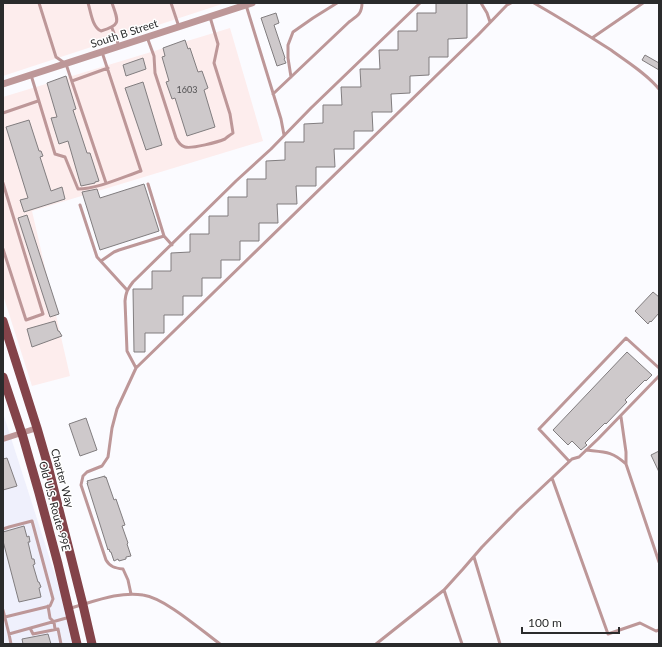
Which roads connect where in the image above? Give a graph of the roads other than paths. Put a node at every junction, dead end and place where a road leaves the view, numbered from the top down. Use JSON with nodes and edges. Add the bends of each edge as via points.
{"nodes":[{"id":1,"x":39,"y":3,"type":"edge"},
{"id":2,"x":88,"y":3,"type":"edge"},
{"id":3,"x":112,"y":3,"type":"edge"},
{"id":4,"x":171,"y":3,"type":"edge"},
{"id":5,"x":337,"y":3,"type":"edge"},
{"id":6,"x":362,"y":3,"type":"edge"},
{"id":7,"x":420,"y":3,"type":"edge"},
{"id":8,"x":481,"y":3,"type":"edge"},
{"id":9,"x":511,"y":3,"type":"edge"},
{"id":10,"x":534,"y":3,"type":"edge"},
{"id":11,"x":643,"y":3,"type":"edge"},
{"id":12,"x":249,"y":4,"type":"edge"},
{"id":13,"x":210,"y":16,"type":"junction"},
{"id":14,"x":490,"y":22,"type":"junction"},
{"id":15,"x":179,"y":27,"type":"junction"},
{"id":16,"x":112,"y":28,"type":"junction"},
{"id":17,"x":147,"y":37,"type":"junction"},
{"id":18,"x":592,"y":38,"type":"junction"},
{"id":19,"x":119,"y":46,"type":"junction"},
{"id":20,"x":102,"y":52,"type":"junction"},
{"id":21,"x":66,"y":64,"type":"junction"},
{"id":22,"x":108,"y":68,"type":"junction"},
{"id":23,"x":31,"y":75,"type":"junction"},
{"id":24,"x":291,"y":77,"type":"junction"},
{"id":25,"x":72,"y":81,"type":"junction"},
{"id":26,"x":3,"y":84,"type":"edge"},
{"id":27,"x":659,"y":89,"type":"edge"},
{"id":28,"x":273,"y":94,"type":"junction"},
{"id":29,"x":38,"y":101,"type":"junction"},
{"id":30,"x":3,"y":113,"type":"edge"},
{"id":31,"x":284,"y":135,"type":"junction"},
{"id":32,"x":3,"y":183,"type":"edge"},
{"id":33,"x":106,"y":183,"type":"junction"},
{"id":34,"x":148,"y":184,"type":"dead end"},
{"id":35,"x":80,"y":205,"type":"dead end"},
{"id":36,"x":164,"y":236,"type":"junction"},
{"id":37,"x":172,"y":244,"type":"junction"},
{"id":38,"x":3,"y":249,"type":"edge"},
{"id":39,"x":101,"y":261,"type":"junction"},
{"id":40,"x":127,"y":290,"type":"junction"},
{"id":41,"x":3,"y":321,"type":"edge"},
{"id":42,"x":136,"y":368,"type":"junction"},
{"id":43,"x":659,"y":368,"type":"edge"},
{"id":44,"x":659,"y":376,"type":"edge"},
{"id":45,"x":3,"y":377,"type":"edge"},
{"id":46,"x":621,"y":417,"type":"junction"},
{"id":47,"x":37,"y":428,"type":"junction"},
{"id":48,"x":22,"y":433,"type":"junction"},
{"id":49,"x":3,"y":439,"type":"edge"},
{"id":50,"x":586,"y":450,"type":"junction"},
{"id":51,"x":569,"y":461,"type":"junction"},
{"id":52,"x":626,"y":464,"type":"junction"},
{"id":53,"x":552,"y":478,"type":"junction"},
{"id":54,"x":3,"y":529,"type":"edge"},
{"id":55,"x":474,"y":557,"type":"junction"},
{"id":56,"x":659,"y":562,"type":"edge"},
{"id":57,"x":444,"y":590,"type":"junction"},
{"id":58,"x":131,"y":594,"type":"junction"},
{"id":59,"x":83,"y":605,"type":"junction"},
{"id":60,"x":48,"y":606,"type":"junction"},
{"id":61,"x":3,"y":610,"type":"edge"},
{"id":62,"x":70,"y":613,"type":"junction"},
{"id":63,"x":5,"y":617,"type":"junction"},
{"id":64,"x":54,"y":622,"type":"junction"},
{"id":65,"x":30,"y":628,"type":"junction"},
{"id":66,"x":55,"y":630,"type":"junction"},
{"id":67,"x":659,"y":630,"type":"edge"},
{"id":68,"x":9,"y":634,"type":"junction"},
{"id":69,"x":11,"y":644,"type":"edge"},
{"id":70,"x":62,"y":644,"type":"edge"},
{"id":71,"x":72,"y":644,"type":"edge"},
{"id":72,"x":77,"y":644,"type":"edge"},
{"id":73,"x":92,"y":644,"type":"edge"},
{"id":74,"x":220,"y":644,"type":"edge"},
{"id":75,"x":376,"y":644,"type":"edge"},
{"id":76,"x":462,"y":644,"type":"edge"},
{"id":77,"x":500,"y":644,"type":"edge"}],
"edges":[{"from":1,"to":21,"type":"lane","via":[[56,57]]},
{"from":2,"to":16,"type":"lane","via":[[96,27],[101,31]]},
{"from":3,"to":16,"type":"lane","via":[[118,19]]},
{"from":4,"to":15,"type":"lane"},
{"from":5,"to":24,"type":"lane","via":[[293,32],[288,45]]},
{"from":6,"to":24,"type":"lane","via":[[360,13]]},
{"from":7,"to":31,"type":"lane"},
{"from":8,"to":14,"type":"lane"},
{"from":9,"to":14,"type":"lane"},
{"from":10,"to":18,"type":"lane"},
{"from":11,"to":18,"type":"lane"},
{"from":12,"to":13,"type":"street","name":"South B Street"},
{"from":12,"to":28,"type":"lane"},
{"from":13,"to":15,"type":"street","name":"South B Street"},
{"from":13,"to":17,"type":"lane","via":[[218,44],[214,63],[230,114],[233,133],[224,139],[195,147],[181,145],[176,138],[155,73],[154,56]]},
{"from":14,"to":42,"type":"lane"},
{"from":15,"to":17,"type":"street","name":"South B Street"},
{"from":16,"to":19,"type":"lane"},
{"from":17,"to":19,"type":"street","name":"South B Street"},
{"from":18,"to":27,"type":"lane","via":[[629,63]]},
{"from":19,"to":20,"type":"street","name":"South B Street"},
{"from":20,"to":21,"type":"street","name":"South B Street"},
{"from":20,"to":22,"type":"lane"},
{"from":21,"to":23,"type":"street","name":"South B Street"},
{"from":21,"to":25,"type":"lane"},
{"from":22,"to":25,"type":"lane"},
{"from":22,"to":33,"type":"lane","via":[[142,171]]},
{"from":23,"to":26,"type":"street","name":"South B Street"},
{"from":23,"to":29,"type":"lane"},
{"from":24,"to":28,"type":"lane"},
{"from":25,"to":33,"type":"lane"},
{"from":28,"to":31,"type":"lane"},
{"from":29,"to":30,"type":"lane"},
{"from":29,"to":33,"type":"lane","via":[[55,154],[65,157],[78,189]]},
{"from":31,"to":37,"type":"lane"},
{"from":32,"to":38,"type":"lane","via":[[43,314],[26,320]]},
{"from":34,"to":36,"type":"lane"},
{"from":35,"to":39,"type":"lane","via":[[95,254]]},
{"from":36,"to":37,"type":"lane"},
{"from":36,"to":39,"type":"lane","via":[[119,250]]},
{"from":37,"to":40,"type":"lane"},
{"from":39,"to":40,"type":"lane"},
{"from":40,"to":42,"type":"lane","via":[[127,351]]},
{"from":41,"to":47,"type":"main road","name":"Charter Way"},
{"from":42,"to":58,"type":"lane","via":[[117,409],[108,457],[102,466],[83,476],[81,485],[106,560],[110,566],[123,569]]},
{"from":43,"to":51,"type":"lane","via":[[626,338],[615,349],[538,429]]},
{"from":44,"to":46,"type":"lane"},
{"from":45,"to":48,"type":"main road","name":"Old U.S. Route 99E"},
{"from":46,"to":50,"type":"lane"},
{"from":46,"to":52,"type":"lane"},
{"from":47,"to":48,"type":"street"},
{"from":47,"to":59,"type":"main road","name":"Charter Way"},
{"from":48,"to":49,"type":"street"},
{"from":48,"to":62,"type":"main road","name":"Old U.S. Route 99E"},
{"from":50,"to":51,"type":"lane","via":[[579,457]]},
{"from":50,"to":52,"type":"lane","via":[[613,454]]},
{"from":51,"to":53,"type":"lane"},
{"from":52,"to":56,"type":"lane"},
{"from":53,"to":55,"type":"lane"},
{"from":53,"to":67,"type":"lane","via":[[608,634],[640,622],[656,631]]},
{"from":54,"to":60,"type":"lane","via":[[32,521],[52,599]]},
{"from":55,"to":57,"type":"lane"},
{"from":55,"to":77,"type":"lane"},
{"from":57,"to":75,"type":"lane"},
{"from":57,"to":76,"type":"lane"},
{"from":58,"to":59,"type":"lane","via":[[108,597]]},
{"from":58,"to":74,"type":"lane","via":[[151,597],[164,603]]},
{"from":59,"to":62,"type":"lane"},
{"from":59,"to":73,"type":"main road","name":"Charter Way"},
{"from":60,"to":63,"type":"lane"},
{"from":60,"to":64,"type":"lane","via":[[50,618]]},
{"from":61,"to":63,"type":"lane"},
{"from":62,"to":64,"type":"lane"},
{"from":62,"to":71,"type":"main road","via":[[68,626]]},
{"from":62,"to":72,"type":"main road","name":"Old U.S. Route 99E"},
{"from":63,"to":68,"type":"lane"},
{"from":64,"to":65,"type":"lane"},
{"from":64,"to":66,"type":"lane"},
{"from":65,"to":66,"type":"lane","via":[[33,634]]},
{"from":65,"to":68,"type":"lane"},
{"from":66,"to":70,"type":"lane","via":[[58,629]]},
{"from":68,"to":69,"type":"lane"}]}
